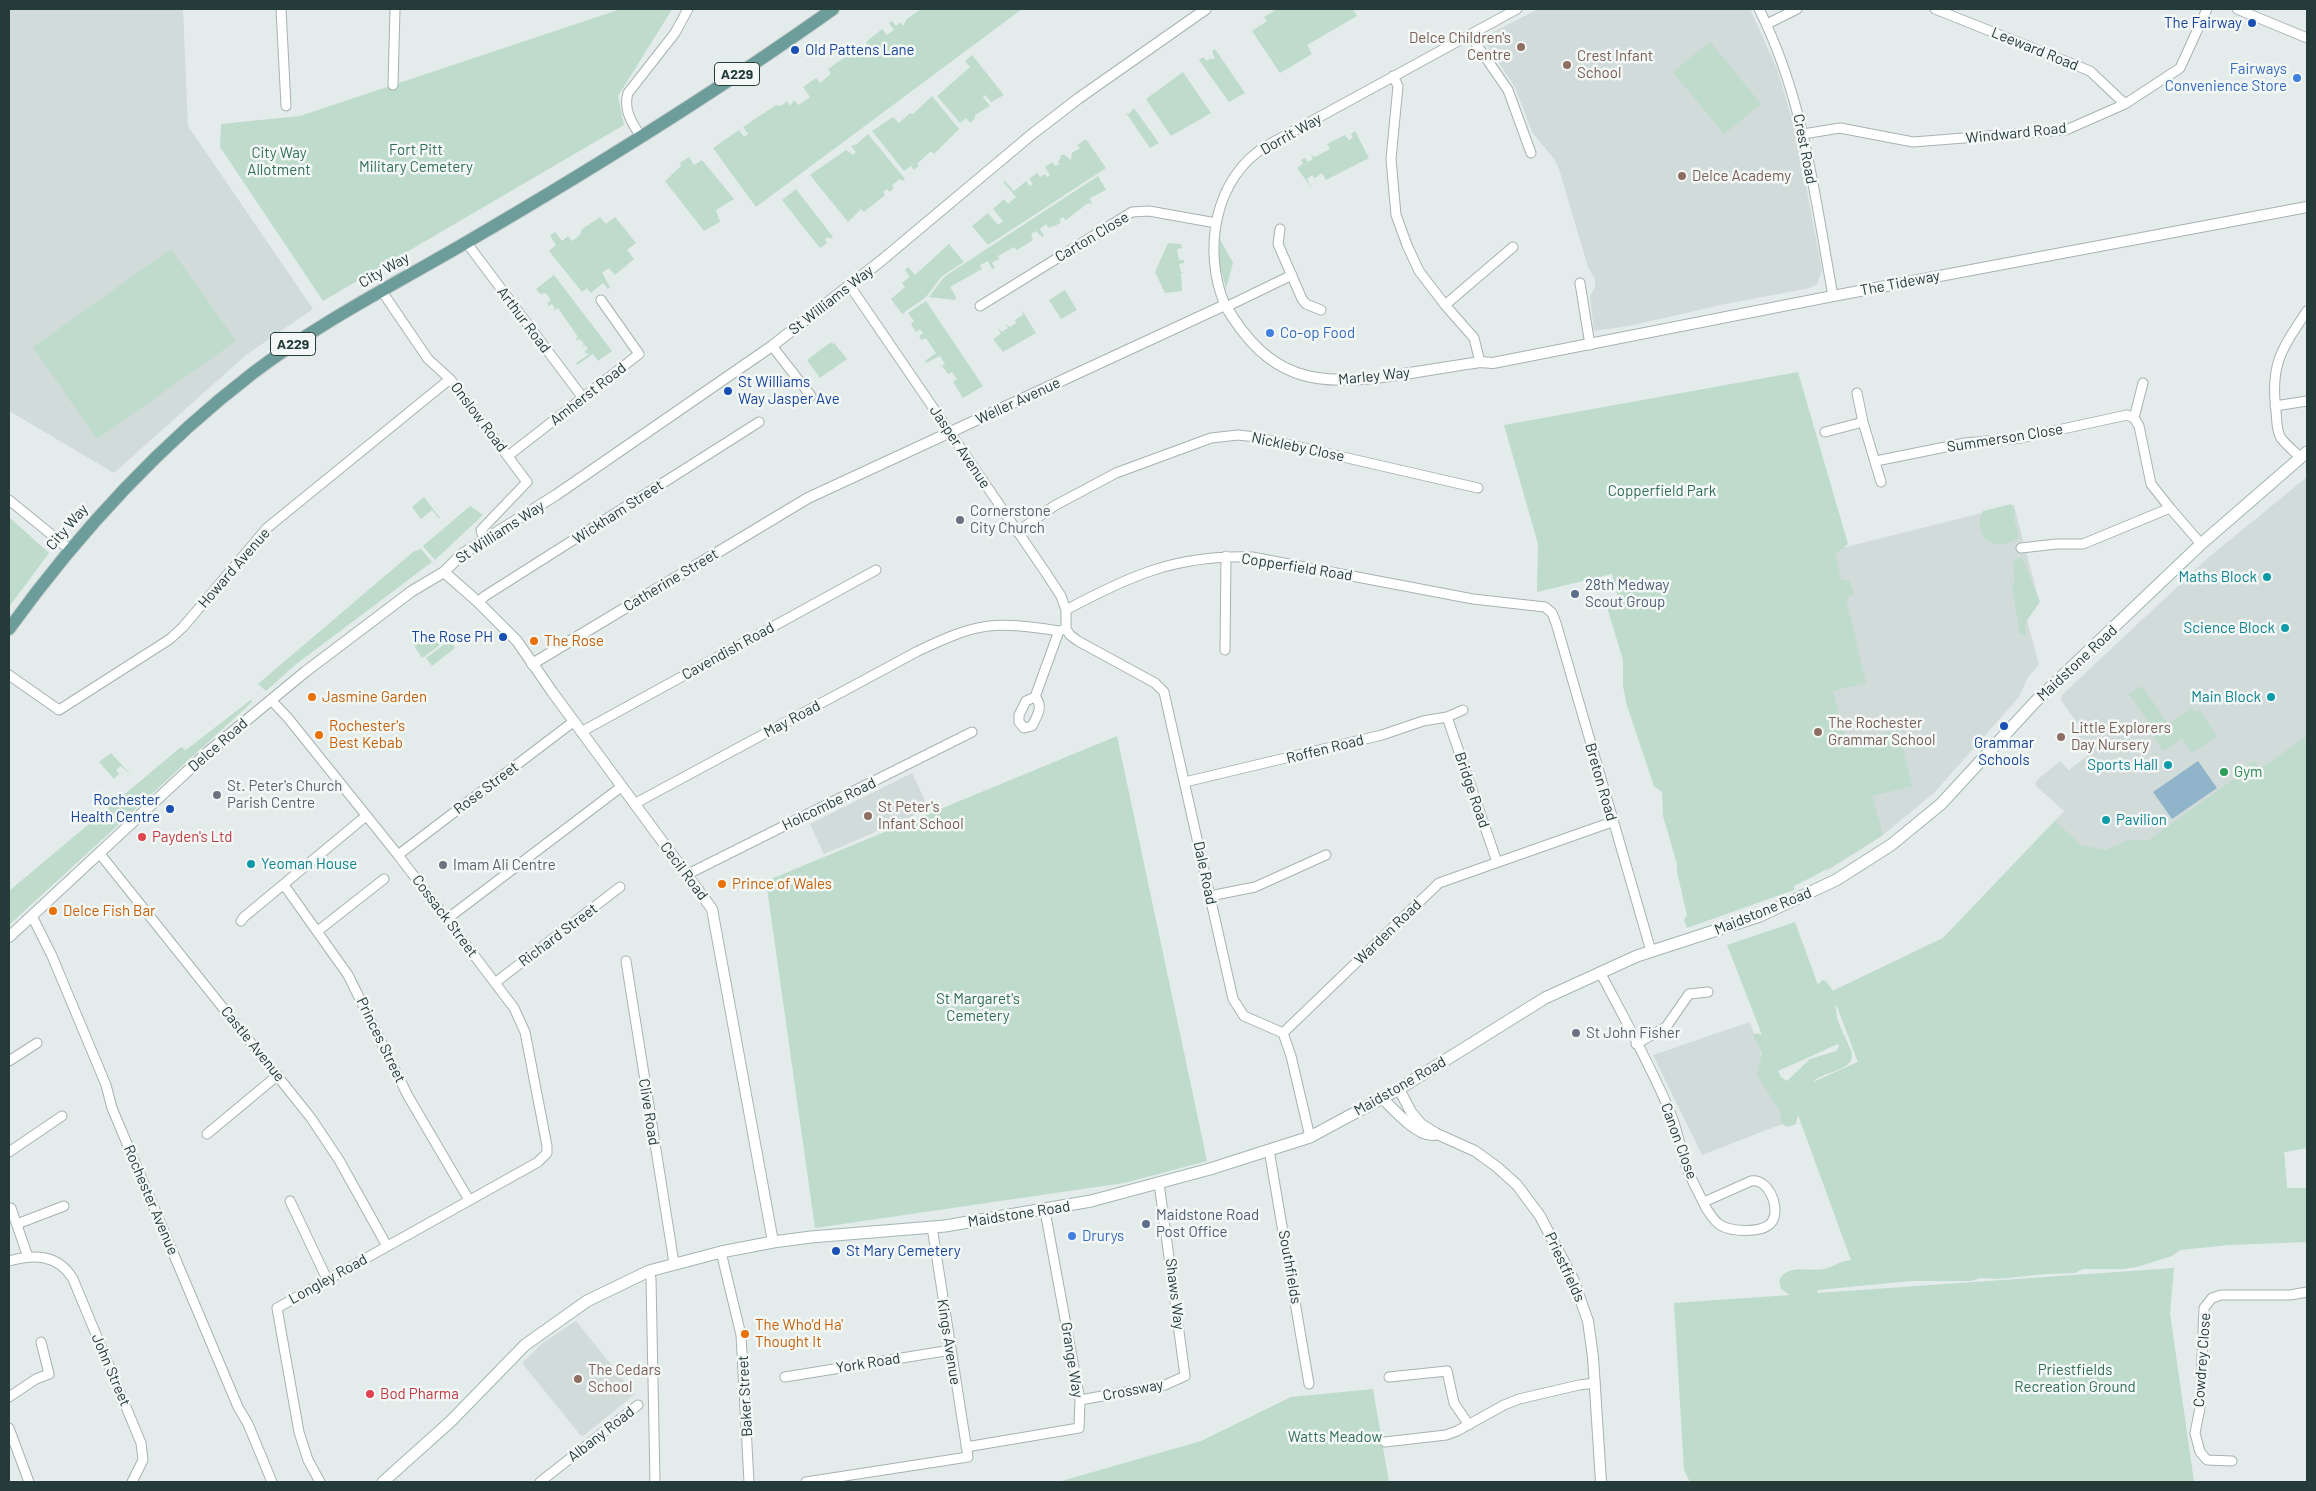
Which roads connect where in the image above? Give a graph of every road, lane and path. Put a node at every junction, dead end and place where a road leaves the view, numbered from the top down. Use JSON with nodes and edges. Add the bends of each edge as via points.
{"nodes":[{"id":1,"x":281,"y":9,"type":"edge"},
{"id":2,"x":395,"y":9,"type":"edge"},
{"id":3,"x":688,"y":9,"type":"edge"},
{"id":4,"x":833,"y":9,"type":"edge"},
{"id":5,"x":1206,"y":9,"type":"edge"},
{"id":6,"x":1517,"y":9,"type":"edge"},
{"id":7,"x":1759,"y":9,"type":"edge"},
{"id":8,"x":1798,"y":9,"type":"edge"},
{"id":9,"x":1935,"y":9,"type":"edge"},
{"id":10,"x":2207,"y":9,"type":"edge"},
{"id":11,"x":2237,"y":9,"type":"edge"},
{"id":12,"x":1767,"y":24,"type":"junction"},
{"id":13,"x":1470,"y":35,"type":"junction"},
{"id":14,"x":2307,"y":38,"type":"edge"},
{"id":15,"x":1394,"y":76,"type":"junction"},
{"id":16,"x":393,"y":85,"type":"dead end"},
{"id":17,"x":2125,"y":104,"type":"junction"},
{"id":18,"x":286,"y":106,"type":"dead end"},
{"id":19,"x":1803,"y":134,"type":"junction"},
{"id":20,"x":641,"y":137,"type":"junction"},
{"id":21,"x":1531,"y":153,"type":"dead end"},
{"id":22,"x":2307,"y":207,"type":"edge"},
{"id":23,"x":1216,"y":222,"type":"junction"},
{"id":24,"x":1280,"y":229,"type":"dead end"},
{"id":25,"x":466,"y":242,"type":"junction"},
{"id":26,"x":1513,"y":247,"type":"dead end"},
{"id":27,"x":1292,"y":275,"type":"junction"},
{"id":28,"x":1580,"y":283,"type":"dead end"},
{"id":29,"x":850,"y":286,"type":"junction"},
{"id":30,"x":381,"y":290,"type":"junction"},
{"id":31,"x":1833,"y":296,"type":"junction"},
{"id":32,"x":601,"y":300,"type":"dead end"},
{"id":33,"x":1445,"y":305,"type":"junction"},
{"id":34,"x":980,"y":306,"type":"dead end"},
{"id":35,"x":1225,"y":306,"type":"junction"},
{"id":36,"x":1321,"y":310,"type":"dead end"},
{"id":37,"x":2307,"y":311,"type":"edge"},
{"id":38,"x":1590,"y":345,"type":"junction"},
{"id":39,"x":772,"y":346,"type":"junction"},
{"id":40,"x":1480,"y":362,"type":"junction"},
{"id":41,"x":1493,"y":363,"type":"joint"},
{"id":42,"x":450,"y":378,"type":"junction"},
{"id":43,"x":2143,"y":383,"type":"dead end"},
{"id":44,"x":1857,"y":393,"type":"dead end"},
{"id":45,"x":811,"y":396,"type":"dead end"},
{"id":46,"x":583,"y":398,"type":"junction"},
{"id":47,"x":2307,"y":401,"type":"edge"},
{"id":48,"x":2275,"y":406,"type":"junction"},
{"id":49,"x":2134,"y":418,"type":"junction"},
{"id":50,"x":759,"y":422,"type":"dead end"},
{"id":51,"x":1863,"y":422,"type":"junction"},
{"id":52,"x":950,"y":432,"type":"junction"},
{"id":53,"x":1825,"y":432,"type":"dead end"},
{"id":54,"x":2304,"y":455,"type":"edge"},
{"id":55,"x":508,"y":456,"type":"junction"},
{"id":56,"x":1876,"y":461,"type":"junction"},
{"id":57,"x":1881,"y":482,"type":"dead end"},
{"id":58,"x":1478,"y":488,"type":"dead end"},
{"id":59,"x":811,"y":496,"type":"joint"},
{"id":60,"x":9,"y":500,"type":"edge"},
{"id":61,"x":2170,"y":508,"type":"junction"},
{"id":62,"x":1017,"y":532,"type":"junction"},
{"id":63,"x":484,"y":541,"type":"junction"},
{"id":64,"x":2201,"y":544,"type":"junction"},
{"id":65,"x":2021,"y":548,"type":"dead end"},
{"id":66,"x":69,"y":549,"type":"junction"},
{"id":67,"x":1226,"y":556,"type":"junction"},
{"id":68,"x":876,"y":570,"type":"dead end"},
{"id":69,"x":444,"y":572,"type":"junction"},
{"id":70,"x":478,"y":602,"type":"junction"},
{"id":71,"x":1066,"y":610,"type":"junction"},
{"id":72,"x":1552,"y":613,"type":"joint"},
{"id":73,"x":9,"y":629,"type":"edge"},
{"id":74,"x":1063,"y":630,"type":"junction"},
{"id":75,"x":1225,"y":650,"type":"dead end"},
{"id":76,"x":532,"y":664,"type":"junction"},
{"id":77,"x":9,"y":675,"type":"edge"},
{"id":78,"x":1035,"y":697,"type":"dead end"},
{"id":79,"x":271,"y":700,"type":"junction"},
{"id":80,"x":1463,"y":710,"type":"dead end"},
{"id":81,"x":1447,"y":717,"type":"junction"},
{"id":82,"x":573,"y":722,"type":"junction"},
{"id":83,"x":581,"y":732,"type":"junction"},
{"id":84,"x":972,"y":732,"type":"dead end"},
{"id":85,"x":1185,"y":782,"type":"junction"},
{"id":86,"x":621,"y":787,"type":"junction"},
{"id":87,"x":634,"y":804,"type":"junction"},
{"id":88,"x":366,"y":816,"type":"junction"},
{"id":89,"x":1612,"y":822,"type":"junction"},
{"id":90,"x":100,"y":854,"type":"junction"},
{"id":91,"x":398,"y":855,"type":"junction"},
{"id":92,"x":1326,"y":855,"type":"dead end"},
{"id":93,"x":1498,"y":862,"type":"junction"},
{"id":94,"x":686,"y":875,"type":"junction"},
{"id":95,"x":384,"y":879,"type":"dead end"},
{"id":96,"x":284,"y":885,"type":"junction"},
{"id":97,"x":620,"y":887,"type":"dead end"},
{"id":98,"x":1210,"y":896,"type":"junction"},
{"id":99,"x":32,"y":916,"type":"junction"},
{"id":100,"x":447,"y":919,"type":"junction"},
{"id":101,"x":241,"y":921,"type":"dead end"},
{"id":102,"x":319,"y":930,"type":"junction"},
{"id":103,"x":9,"y":937,"type":"edge"},
{"id":104,"x":1651,"y":951,"type":"junction"},
{"id":105,"x":626,"y":961,"type":"dead end"},
{"id":106,"x":1600,"y":972,"type":"junction"},
{"id":107,"x":496,"y":982,"type":"junction"},
{"id":108,"x":1708,"y":992,"type":"dead end"},
{"id":109,"x":1283,"y":1033,"type":"junction"},
{"id":110,"x":37,"y":1044,"type":"dead end"},
{"id":111,"x":1636,"y":1044,"type":"junction"},
{"id":112,"x":9,"y":1061,"type":"edge"},
{"id":113,"x":278,"y":1075,"type":"junction"},
{"id":114,"x":1400,"y":1090,"type":"junction"},
{"id":115,"x":1383,"y":1099,"type":"junction"},
{"id":116,"x":62,"y":1116,"type":"dead end"},
{"id":117,"x":207,"y":1134,"type":"dead end"},
{"id":118,"x":1438,"y":1134,"type":"junction"},
{"id":119,"x":1310,"y":1138,"type":"junction"},
{"id":120,"x":1269,"y":1150,"type":"junction"},
{"id":121,"x":9,"y":1152,"type":"edge"},
{"id":122,"x":538,"y":1162,"type":"joint"},
{"id":123,"x":1159,"y":1183,"type":"junction"},
{"id":124,"x":468,"y":1200,"type":"junction"},
{"id":125,"x":290,"y":1201,"type":"dead end"},
{"id":126,"x":1704,"y":1202,"type":"junction"},
{"id":127,"x":64,"y":1206,"type":"dead end"},
{"id":128,"x":11,"y":1208,"type":"dead end"},
{"id":129,"x":1045,"y":1210,"type":"junction"},
{"id":130,"x":17,"y":1224,"type":"junction"},
{"id":131,"x":932,"y":1227,"type":"junction"},
{"id":132,"x":773,"y":1242,"type":"junction"},
{"id":133,"x":387,"y":1246,"type":"junction"},
{"id":134,"x":721,"y":1252,"type":"junction"},
{"id":135,"x":28,"y":1257,"type":"junction"},
{"id":136,"x":9,"y":1261,"type":"edge"},
{"id":137,"x":674,"y":1264,"type":"junction"},
{"id":138,"x":648,"y":1271,"type":"junction"},
{"id":139,"x":327,"y":1280,"type":"junction"},
{"id":140,"x":2307,"y":1292,"type":"edge"},
{"id":141,"x":41,"y":1342,"type":"dead end"},
{"id":142,"x":950,"y":1350,"type":"junction"},
{"id":143,"x":1185,"y":1376,"type":"joint"},
{"id":144,"x":785,"y":1377,"type":"dead end"},
{"id":145,"x":1388,"y":1377,"type":"dead end"},
{"id":146,"x":1595,"y":1383,"type":"junction"},
{"id":147,"x":1309,"y":1384,"type":"dead end"},
{"id":148,"x":9,"y":1397,"type":"edge"},
{"id":149,"x":1080,"y":1400,"type":"junction"},
{"id":150,"x":638,"y":1405,"type":"dead end"},
{"id":151,"x":1469,"y":1425,"type":"junction"},
{"id":152,"x":9,"y":1428,"type":"edge"},
{"id":153,"x":1385,"y":1442,"type":"dead end"},
{"id":154,"x":966,"y":1447,"type":"junction"},
{"id":155,"x":2232,"y":1461,"type":"dead end"},
{"id":156,"x":29,"y":1482,"type":"edge"},
{"id":157,"x":132,"y":1482,"type":"edge"},
{"id":158,"x":272,"y":1482,"type":"edge"},
{"id":159,"x":320,"y":1482,"type":"edge"},
{"id":160,"x":384,"y":1482,"type":"edge"},
{"id":161,"x":540,"y":1482,"type":"edge"},
{"id":162,"x":654,"y":1482,"type":"edge"},
{"id":163,"x":749,"y":1482,"type":"edge"},
{"id":164,"x":806,"y":1482,"type":"edge"},
{"id":165,"x":1601,"y":1482,"type":"edge"}],
"edges":[{"from":1,"to":18,"type":"street"},
{"from":2,"to":16,"type":"street"},
{"from":3,"to":20,"type":"street","via":[[675,33],[628,93],[628,114]]},
{"from":4,"to":20,"type":"main road","name":"City Way","number":"A229"},
{"from":5,"to":29,"type":"street","name":"St Williams Way","via":[[1044,125]]},
{"from":6,"to":13,"type":"street","name":"Dorrit Way"},
{"from":7,"to":12,"type":"street","name":"Crest Road"},
{"from":8,"to":12,"type":"street"},
{"from":9,"to":17,"type":"street","name":"Leeward Road","via":[[2090,71]]},
{"from":10,"to":17,"type":"street","name":"Windward Road","via":[[2180,68]]},
{"from":11,"to":14,"type":"street"},
{"from":12,"to":19,"type":"street","name":"Crest Road","via":[[1794,97]]},
{"from":13,"to":15,"type":"street","name":"Dorrit Way"},
{"from":13,"to":21,"type":"street","via":[[1508,90]]},
{"from":15,"to":23,"type":"street","name":"Dorrit Way","via":[[1259,152],[1234,179]]},
{"from":15,"to":33,"type":"street","via":[[1398,86],[1392,145],[1394,207],[1414,262]]},
{"from":17,"to":19,"type":"street","name":"Windward Road","via":[[2066,130],[1913,142],[1840,128]]},
{"from":19,"to":31,"type":"street","name":"Crest Road"},
{"from":20,"to":25,"type":"main road","name":"City Way","number":"A229"},
{"from":22,"to":31,"type":"street","name":"The Tideway"},
{"from":23,"to":34,"type":"street","name":"Carton Close","via":[[1149,211],[1132,212]]},
{"from":23,"to":35,"type":"street","name":"Dorrit Way","via":[[1213,259]]},
{"from":24,"to":27,"type":"street","via":[[1278,244]]},
{"from":25,"to":30,"type":"main road","name":"City Way","number":"A229"},
{"from":25,"to":46,"type":"street","name":"Arthur Road"},
{"from":26,"to":33,"type":"street"},
{"from":27,"to":35,"type":"street"},
{"from":27,"to":36,"type":"street","via":[[1304,302]]},
{"from":28,"to":38,"type":"street"},
{"from":29,"to":39,"type":"street","name":"St Williams Way"},
{"from":29,"to":52,"type":"street","name":"Jasper Avenue"},
{"from":30,"to":42,"type":"street","name":"Onslow Road","via":[[428,359]]},
{"from":30,"to":66,"type":"main road","name":"City Way","number":"A229","via":[[282,352],[221,398],[140,472]]},
{"from":31,"to":38,"type":"street","name":"The Tideway"},
{"from":32,"to":46,"type":"street","name":"Amherst Road","via":[[639,354]]},
{"from":33,"to":40,"type":"street","via":[[1474,338]]},
{"from":35,"to":40,"type":"street","name":"Marley Way","via":[[1242,331],[1267,357],[1310,378],[1357,381]]},
{"from":35,"to":52,"type":"street","name":"Weller Avenue"},
{"from":37,"to":48,"type":"street","via":[[2280,354],[2275,370]]},
{"from":38,"to":41,"type":"street","name":"The Tideway"},
{"from":39,"to":45,"type":"street"},
{"from":39,"to":63,"type":"street","name":"St Williams Way"},
{"from":40,"to":41,"type":"street","name":"Marley Way"},
{"from":42,"to":55,"type":"street","name":"Onslow Road"},
{"from":42,"to":77,"type":"street","name":"Howard Avenue","via":[[268,528],[170,639],[59,710]]},
{"from":43,"to":49,"type":"street"},
{"from":44,"to":51,"type":"street"},
{"from":46,"to":55,"type":"street","name":"Amherst Road"},
{"from":47,"to":48,"type":"street"},
{"from":48,"to":54,"type":"street","via":[[2282,439]]},
{"from":49,"to":56,"type":"street","name":"Summerson Close","via":[[2127,415],[2021,438],[1965,443]]},
{"from":49,"to":61,"type":"street","via":[[2139,426],[2151,484]]},
{"from":50,"to":70,"type":"street","name":"Wickham Street"},
{"from":51,"to":53,"type":"street"},
{"from":51,"to":56,"type":"street","via":[[1870,452]]},
{"from":52,"to":59,"type":"street","name":"Weller Avenue"},
{"from":52,"to":62,"type":"street","name":"Jasper Avenue"},
{"from":54,"to":64,"type":"main road","name":"Maidstone Road"},
{"from":55,"to":63,"type":"street","name":"Onslow Road","via":[[527,482],[482,528],[480,534]]},
{"from":56,"to":57,"type":"street"},
{"from":58,"to":62,"type":"street","name":"Nickleby Close","via":[[1238,435],[1211,438],[1116,472],[1054,506]]},
{"from":59,"to":76,"type":"street","name":"Catherine Street"},
{"from":60,"to":66,"type":"street"},
{"from":61,"to":64,"type":"street"},
{"from":61,"to":65,"type":"street","via":[[2083,544]]},
{"from":62,"to":71,"type":"street","name":"Jasper Avenue","via":[[1061,596]]},
{"from":63,"to":69,"type":"street","name":"St Williams Way","via":[[455,560]]},
{"from":64,"to":104,"type":"main road","name":"Maidstone Road","via":[[2029,708],[1954,792],[1891,844],[1829,883],[1760,916]]},
{"from":66,"to":73,"type":"main road","name":"City Way","number":"A229"},
{"from":67,"to":71,"type":"street","name":"Copperfield Road","via":[[1194,559],[1143,572]]},
{"from":67,"to":72,"type":"street","name":"Copperfield Road","via":[[1252,557],[1472,599],[1540,606]]},
{"from":67,"to":75,"type":"street"},
{"from":68,"to":83,"type":"street","name":"Cavendish Road"},
{"from":69,"to":70,"type":"street","name":"Cecil Road"},
{"from":69,"to":79,"type":"street","name":"Delce Road","via":[[398,601]]},
{"from":70,"to":76,"type":"street","name":"Cecil Road","via":[[515,638]]},
{"from":71,"to":74,"type":"street"},
{"from":72,"to":89,"type":"street","name":"Breton Road"},
{"from":74,"to":78,"type":"street"},
{"from":74,"to":85,"type":"street","name":"Dale Road","via":[[1160,686],[1166,698]]},
{"from":74,"to":87,"type":"street","name":"May Road","via":[[1000,624],[974,627],[951,636]]},
{"from":76,"to":82,"type":"street","name":"Cecil Road"},
{"from":79,"to":88,"type":"street","name":"Cossack Street"},
{"from":79,"to":90,"type":"street","name":"Delce Road","via":[[208,752]]},
{"from":80,"to":81,"type":"street","name":"Roffen Road"},
{"from":81,"to":85,"type":"street","name":"Roffen Road"},
{"from":81,"to":93,"type":"street","name":"Bridge Road"},
{"from":82,"to":83,"type":"street","name":"Cecil Road"},
{"from":82,"to":91,"type":"street","name":"Rose Street"},
{"from":83,"to":86,"type":"street","name":"Cecil Road"},
{"from":84,"to":94,"type":"street","name":"Holcombe Road"},
{"from":85,"to":98,"type":"street","name":"Dale Road"},
{"from":86,"to":87,"type":"street","name":"Cecil Road"},
{"from":86,"to":100,"type":"street"},
{"from":87,"to":94,"type":"street","name":"Cecil Road"},
{"from":88,"to":91,"type":"street","name":"Cossack Street"},
{"from":88,"to":96,"type":"street"},
{"from":89,"to":93,"type":"street","name":"Warden Road"},
{"from":89,"to":104,"type":"street","name":"Breton Road"},
{"from":90,"to":99,"type":"street","name":"Delce Road"},
{"from":90,"to":113,"type":"street","name":"Castle Avenue"},
{"from":91,"to":100,"type":"street","name":"Cossack Street"},
{"from":92,"to":98,"type":"street","via":[[1255,887]]},
{"from":93,"to":109,"type":"street","name":"Warden Road","via":[[1439,883]]},
{"from":94,"to":132,"type":"street","name":"Cecil Road","via":[[708,903],[715,920]]},
{"from":95,"to":102,"type":"street"},
{"from":96,"to":101,"type":"street"},
{"from":96,"to":102,"type":"street","name":"Princes Street"},
{"from":97,"to":107,"type":"street","name":"Richard Street"},
{"from":98,"to":109,"type":"street","name":"Dale Road","via":[[1234,1003],[1246,1018]]},
{"from":99,"to":103,"type":"street","name":"Delce Road"},
{"from":99,"to":158,"type":"street","name":"Rochester Avenue","via":[[52,956],[113,1110]]},
{"from":100,"to":107,"type":"street","name":"Cossack Street"},
{"from":102,"to":124,"type":"street","name":"Princes Street","via":[[348,975],[408,1096]]},
{"from":104,"to":106,"type":"main road","name":"Maidstone Road"},
{"from":105,"to":137,"type":"street","name":"Clive Road"},
{"from":106,"to":111,"type":"street","name":"Canon Close"},
{"from":106,"to":114,"type":"main road","name":"Maidstone Road","via":[[1545,998]]},
{"from":107,"to":122,"type":"street","name":"Cossack Street","via":[[524,1029],[547,1146],[546,1155]]},
{"from":108,"to":111,"type":"street","via":[[1690,994],[1664,1028]]},
{"from":109,"to":119,"type":"street"},
{"from":110,"to":112,"type":"street"},
{"from":111,"to":126,"type":"street","name":"Canon Close","via":[[1670,1112],[1686,1165]]},
{"from":113,"to":117,"type":"street"},
{"from":113,"to":133,"type":"street","name":"Castle Avenue","via":[[332,1148]]},
{"from":114,"to":115,"type":"main road","name":"Maidstone Road"},
{"from":114,"to":118,"type":"street","name":"Priestfields","via":[[1416,1119]]},
{"from":115,"to":118,"type":"street","name":"Priestfields","via":[[1416,1129],[1430,1136]]},
{"from":115,"to":119,"type":"main road","name":"Maidstone Road"},
{"from":116,"to":121,"type":"street"},
{"from":118,"to":146,"type":"street","name":"Priestfields","via":[[1465,1145],[1493,1163],[1534,1206],[1581,1296],[1588,1321]]},
{"from":119,"to":120,"type":"main road","name":"Maidstone Road"},
{"from":120,"to":123,"type":"main road","name":"Maidstone Road"},
{"from":120,"to":147,"type":"street","name":"Southfields"},
{"from":122,"to":124,"type":"street","name":"Longley Road"},
{"from":123,"to":129,"type":"main road","name":"Maidstone Road","via":[[1091,1202]]},
{"from":123,"to":143,"type":"street","name":"Shaws Way"},
{"from":124,"to":133,"type":"street","name":"Longley Road"},
{"from":125,"to":139,"type":"street"},
{"from":126,"to":126,"type":"street","name":"Canon Close","via":[[1716,1222],[1727,1228],[1762,1229],[1774,1218],[1768,1189],[1757,1180]]},
{"from":127,"to":130,"type":"street"},
{"from":128,"to":130,"type":"street"},
{"from":129,"to":131,"type":"main road","name":"Maidstone Road"},
{"from":129,"to":149,"type":"street","name":"Grange Way"},
{"from":130,"to":135,"type":"street"},
{"from":131,"to":132,"type":"main road","name":"Maidstone Road"},
{"from":131,"to":142,"type":"street","name":"Kings Avenue"},
{"from":132,"to":134,"type":"main road","name":"Maidstone Road"},
{"from":133,"to":139,"type":"street","name":"Longley Road"},
{"from":134,"to":137,"type":"main road","name":"Maidstone Road"},
{"from":134,"to":163,"type":"street","name":"Baker Street","via":[[742,1335]]},
{"from":135,"to":136,"type":"street"},
{"from":135,"to":157,"type":"street","name":"John Street","via":[[44,1256],[58,1262],[76,1285],[141,1443],[143,1460]]},
{"from":137,"to":138,"type":"main road","name":"Maidstone Road"},
{"from":138,"to":160,"type":"main road","name":"Maidstone Road","via":[[587,1301],[525,1345],[451,1421]]},
{"from":138,"to":162,"type":"street","via":[[651,1279]]},
{"from":139,"to":159,"type":"street","name":"Longley Road","via":[[277,1308],[299,1432],[308,1460]]},
{"from":140,"to":155,"type":"street","name":"Cowdrey Close","via":[[2221,1295],[2212,1298],[2204,1308],[2196,1438],[2206,1460]]},
{"from":141,"to":148,"type":"street","via":[[49,1374]]},
{"from":142,"to":144,"type":"street","name":"York Road"},
{"from":142,"to":154,"type":"street","name":"Kings Avenue"},
{"from":143,"to":149,"type":"street","name":"Crossway","via":[[1165,1385]]},
{"from":145,"to":151,"type":"street","via":[[1447,1371],[1454,1402]]},
{"from":146,"to":151,"type":"street","via":[[1520,1399]]},
{"from":146,"to":165,"type":"street","name":"Priestfields"},
{"from":149,"to":154,"type":"street","name":"Grange Way","via":[[1079,1428]]},
{"from":150,"to":161,"type":"street","name":"Albany Road"},
{"from":151,"to":153,"type":"street","via":[[1433,1438]]},
{"from":152,"to":156,"type":"street"},
{"from":154,"to":164,"type":"street","name":"Kings Avenue","via":[[968,1457]]}]}
